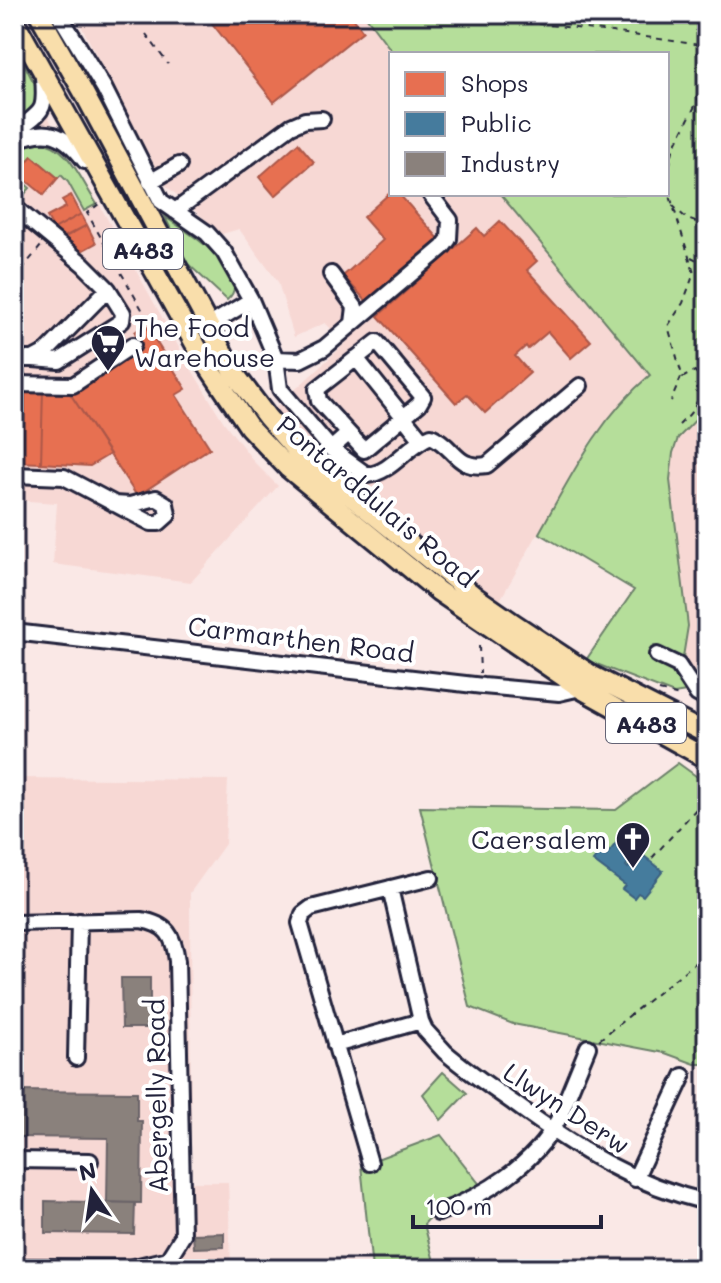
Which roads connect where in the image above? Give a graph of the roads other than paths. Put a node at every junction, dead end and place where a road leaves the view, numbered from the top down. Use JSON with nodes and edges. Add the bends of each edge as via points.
{"nodes":[{"id":1,"x":39,"y":14,"type":"edge"},
{"id":2,"x":59,"y":14,"type":"edge"},
{"id":3,"x":14,"y":20,"type":"edge"},
{"id":4,"x":43,"y":67,"type":"junction"},
{"id":5,"x":322,"y":119,"type":"dead end"},
{"id":6,"x":14,"y":133,"type":"edge"},
{"id":7,"x":14,"y":141,"type":"edge"},
{"id":8,"x":179,"y":165,"type":"dead end"},
{"id":9,"x":150,"y":182,"type":"junction"},
{"id":10,"x":432,"y":196,"type":"edge"},
{"id":11,"x":106,"y":200,"type":"junction"},
{"id":12,"x":14,"y":207,"type":"edge"},
{"id":13,"x":175,"y":211,"type":"junction"},
{"id":14,"x":331,"y":274,"type":"dead end"},
{"id":15,"x":108,"y":289,"type":"junction"},
{"id":16,"x":251,"y":300,"type":"junction"},
{"id":17,"x":353,"y":323,"type":"junction"},
{"id":18,"x":208,"y":326,"type":"junction"},
{"id":19,"x":133,"y":345,"type":"dead end"},
{"id":20,"x":356,"y":358,"type":"junction"},
{"id":21,"x":14,"y":359,"type":"edge"},
{"id":22,"x":33,"y":359,"type":"junction"},
{"id":23,"x":276,"y":359,"type":"junction"},
{"id":24,"x":14,"y":384,"type":"edge"},
{"id":25,"x":580,"y":386,"type":"dead end"},
{"id":26,"x":403,"y":417,"type":"junction"},
{"id":27,"x":348,"y":434,"type":"junction"},
{"id":28,"x":422,"y":440,"type":"junction"},
{"id":29,"x":331,"y":449,"type":"junction"},
{"id":30,"x":14,"y":475,"type":"edge"},
{"id":31,"x":114,"y":504,"type":"dead end"},
{"id":32,"x":14,"y":632,"type":"edge"},
{"id":33,"x":657,"y":655,"type":"dead end"},
{"id":34,"x":588,"y":683,"type":"junction"},
{"id":35,"x":707,"y":699,"type":"edge"},
{"id":36,"x":707,"y":734,"type":"edge"},
{"id":37,"x":707,"y":759,"type":"edge"},
{"id":38,"x":431,"y":878,"type":"dead end"},
{"id":39,"x":390,"y":888,"type":"junction"},
{"id":40,"x":79,"y":921,"type":"junction"},
{"id":41,"x":14,"y":923,"type":"edge"},
{"id":42,"x":421,"y":1021,"type":"junction"},
{"id":43,"x":335,"y":1045,"type":"junction"},
{"id":44,"x":588,"y":1047,"type":"road end"},
{"id":45,"x":76,"y":1058,"type":"dead end"},
{"id":46,"x":683,"y":1076,"type":"dead end"},
{"id":47,"x":552,"y":1131,"type":"junction"},
{"id":48,"x":14,"y":1160,"type":"edge"},
{"id":49,"x":90,"y":1161,"type":"dead end"},
{"id":50,"x":370,"y":1163,"type":"dead end"},
{"id":51,"x":635,"y":1179,"type":"junction"},
{"id":52,"x":707,"y":1202,"type":"edge"},
{"id":53,"x":438,"y":1213,"type":"dead end"},
{"id":54,"x":14,"y":1267,"type":"edge"}],
"edges":[{"from":1,"to":18,"type":"main road","name":"Pontarddulais Road","number":"A483"},
{"from":2,"to":9,"type":"street","via":[[104,88]]},
{"from":3,"to":4,"type":"main road","name":"Pontarddulais Road","number":"A483"},
{"from":4,"to":6,"type":"street","via":[[45,103],[38,116]]},
{"from":4,"to":11,"type":"main road","name":"Pontarddulais Road","number":"A483"},
{"from":5,"to":13,"type":"street","via":[[291,126]]},
{"from":7,"to":11,"type":"street","via":[[36,132],[56,134],[74,146]]},
{"from":8,"to":9,"type":"street"},
{"from":9,"to":13,"type":"street","via":[[161,201]]},
{"from":10,"to":17,"type":"street","via":[[450,220],[449,239]]},
{"from":11,"to":34,"type":"main road","name":"Pontarddulais Road","number":"A483","via":[[249,427],[288,468],[438,591]]},
{"from":12,"to":15,"type":"street"},
{"from":13,"to":16,"type":"street","via":[[224,252]]},
{"from":14,"to":17,"type":"street","via":[[355,307]]},
{"from":15,"to":22,"type":"street"},
{"from":15,"to":22,"type":"street","via":[[123,313],[122,321],[59,361]]},
{"from":16,"to":18,"type":"street"},
{"from":16,"to":23,"type":"street"},
{"from":17,"to":23,"type":"street","via":[[309,357]]},
{"from":18,"to":34,"type":"main road","name":"Pontarddulais Road","number":"A483","via":[[234,373],[301,456]]},
{"from":19,"to":24,"type":"street","via":[[73,385]]},
{"from":20,"to":26,"type":"street"},
{"from":20,"to":26,"type":"street","via":[[377,342],[423,397]]},
{"from":20,"to":27,"type":"street","via":[[317,389],[319,401]]},
{"from":21,"to":22,"type":"street"},
{"from":23,"to":29,"type":"street","via":[[280,389]]},
{"from":25,"to":28,"type":"street","via":[[487,465],[464,464],[440,440]]},
{"from":26,"to":27,"type":"street","via":[[364,450]]},
{"from":26,"to":28,"type":"street"},
{"from":27,"to":29,"type":"street"},
{"from":28,"to":29,"type":"street","via":[[378,474],[359,471]]},
{"from":30,"to":31,"type":"street","via":[[64,477]]},
{"from":32,"to":34,"type":"street","name":"Carmarthen Road","via":[[511,680],[559,693]]},
{"from":33,"to":35,"type":"street","via":[[678,665],[697,694]]},
{"from":34,"to":36,"type":"main road","name":"Carmarthen Road","number":"A483"},
{"from":34,"to":37,"type":"main road","number":"A483"},
{"from":38,"to":39,"type":"street"},
{"from":39,"to":42,"type":"street","name":"Llwyn Derw"},
{"from":39,"to":43,"type":"street","via":[[303,914],[300,923]]},
{"from":40,"to":41,"type":"street","name":"Abergelly Road"},
{"from":40,"to":45,"type":"street"},
{"from":40,"to":54,"type":"street","name":"Abergelly Road","via":[[151,922],[172,937],[177,961],[183,1235],[168,1259],[130,1268]]},
{"from":42,"to":43,"type":"street"},
{"from":42,"to":47,"type":"street","name":"Llwyn Derw","via":[[445,1052]]},
{"from":43,"to":50,"type":"street"},
{"from":44,"to":47,"type":"street"},
{"from":46,"to":51,"type":"street"},
{"from":47,"to":51,"type":"street","name":"Llwyn Derw"},
{"from":47,"to":53,"type":"street","via":[[490,1188]]},
{"from":48,"to":49,"type":"street"},
{"from":51,"to":52,"type":"street","name":"Llwyn Derw"}]}
